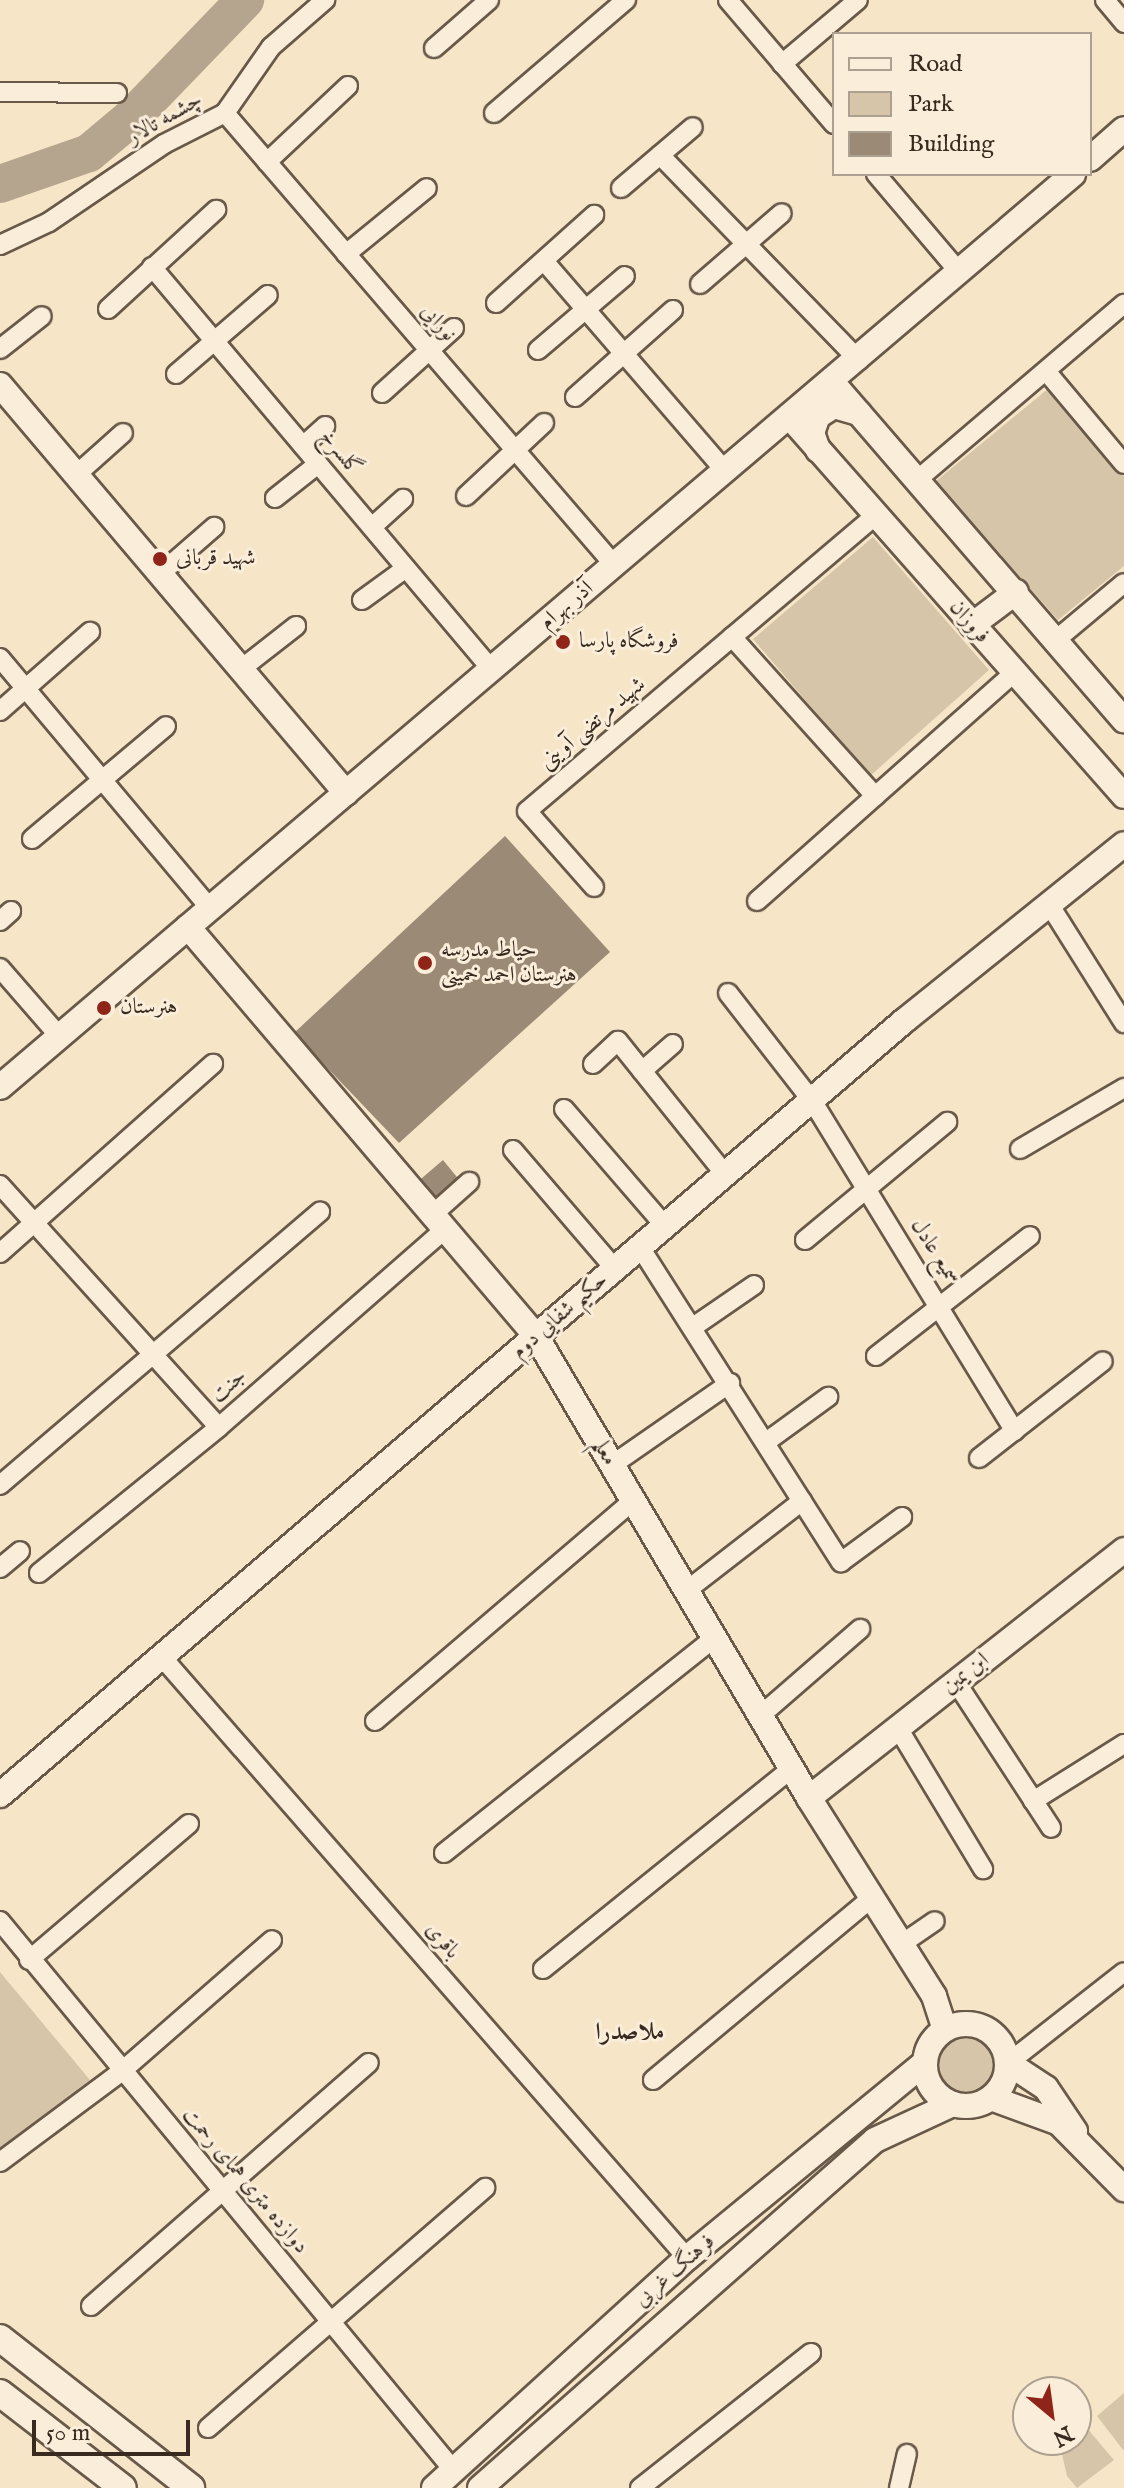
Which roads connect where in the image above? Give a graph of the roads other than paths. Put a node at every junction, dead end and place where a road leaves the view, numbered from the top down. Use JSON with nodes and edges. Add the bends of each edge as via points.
{"nodes":[{"id":1,"x":325,"y":0,"type":"edge"},
{"id":2,"x":489,"y":0,"type":"edge"},
{"id":3,"x":626,"y":0,"type":"edge"},
{"id":4,"x":728,"y":0,"type":"edge"},
{"id":5,"x":858,"y":0,"type":"edge"},
{"id":6,"x":1105,"y":0,"type":"edge"},
{"id":7,"x":1124,"y":23,"type":"edge"},
{"id":8,"x":434,"y":48,"type":"dead end"},
{"id":9,"x":782,"y":64,"type":"junction"},
{"id":10,"x":348,"y":86,"type":"dead end"},
{"id":11,"x":0,"y":92,"type":"edge"},
{"id":12,"x":117,"y":93,"type":"dead end"},
{"id":13,"x":225,"y":113,"type":"junction"},
{"id":14,"x":494,"y":113,"type":"dead end"},
{"id":15,"x":832,"y":122,"type":"edge"},
{"id":16,"x":693,"y":127,"type":"dead end"},
{"id":17,"x":1124,"y":129,"type":"edge"},
{"id":18,"x":660,"y":155,"type":"junction"},
{"id":19,"x":1092,"y":157,"type":"edge"},
{"id":20,"x":267,"y":162,"type":"junction"},
{"id":21,"x":878,"y":176,"type":"edge"},
{"id":22,"x":1071,"y":176,"type":"edge"},
{"id":23,"x":427,"y":188,"type":"dead end"},
{"id":24,"x":621,"y":188,"type":"dead end"},
{"id":25,"x":216,"y":210,"type":"dead end"},
{"id":26,"x":782,"y":213,"type":"dead end"},
{"id":27,"x":594,"y":215,"type":"dead end"},
{"id":28,"x":746,"y":244,"type":"junction"},
{"id":29,"x":0,"y":245,"type":"edge"},
{"id":30,"x":346,"y":254,"type":"junction"},
{"id":31,"x":544,"y":261,"type":"junction"},
{"id":32,"x":152,"y":267,"type":"junction"},
{"id":33,"x":960,"y":273,"type":"junction"},
{"id":34,"x":625,"y":276,"type":"dead end"},
{"id":35,"x":700,"y":284,"type":"dead end"},
{"id":36,"x":268,"y":295,"type":"dead end"},
{"id":37,"x":496,"y":303,"type":"dead end"},
{"id":38,"x":1124,"y":304,"type":"edge"},
{"id":39,"x":108,"y":309,"type":"dead end"},
{"id":40,"x":586,"y":309,"type":"junction"},
{"id":41,"x":673,"y":310,"type":"dead end"},
{"id":42,"x":42,"y":316,"type":"dead end"},
{"id":43,"x":454,"y":328,"type":"dead end"},
{"id":44,"x":216,"y":343,"type":"junction"},
{"id":45,"x":0,"y":349,"type":"edge"},
{"id":46,"x":429,"y":350,"type":"junction"},
{"id":47,"x":538,"y":350,"type":"dead end"},
{"id":48,"x":625,"y":354,"type":"junction"},
{"id":49,"x":859,"y":360,"type":"junction"},
{"id":50,"x":1046,"y":371,"type":"junction"},
{"id":51,"x":176,"y":374,"type":"dead end"},
{"id":52,"x":832,"y":382,"type":"junction"},
{"id":53,"x":0,"y":385,"type":"edge"},
{"id":54,"x":382,"y":393,"type":"dead end"},
{"id":55,"x":575,"y":397,"type":"dead end"},
{"id":56,"x":859,"y":413,"type":"junction"},
{"id":57,"x":790,"y":417,"type":"junction"},
{"id":58,"x":544,"y":423,"type":"dead end"},
{"id":59,"x":325,"y":426,"type":"dead end"},
{"id":60,"x":123,"y":433,"type":"dead end"},
{"id":61,"x":303,"y":446,"type":"junction"},
{"id":62,"x":515,"y":450,"type":"junction"},
{"id":63,"x":818,"y":450,"type":"junction"},
{"id":64,"x":318,"y":464,"type":"junction"},
{"id":65,"x":1124,"y":464,"type":"edge"},
{"id":66,"x":726,"y":472,"type":"junction"},
{"id":67,"x":76,"y":475,"type":"junction"},
{"id":68,"x":917,"y":480,"type":"junction"},
{"id":69,"x":466,"y":496,"type":"dead end"},
{"id":70,"x":275,"y":498,"type":"dead end"},
{"id":71,"x":403,"y":499,"type":"dead end"},
{"id":72,"x":876,"y":515,"type":"junction"},
{"id":73,"x":214,"y":527,"type":"dead end"},
{"id":74,"x":372,"y":527,"type":"junction"},
{"id":75,"x":615,"y":566,"type":"junction"},
{"id":76,"x":406,"y":568,"type":"junction"},
{"id":77,"x":160,"y":574,"type":"junction"},
{"id":78,"x":1124,"y":583,"type":"edge"},
{"id":79,"x":1016,"y":592,"type":"junction"},
{"id":80,"x":362,"y":600,"type":"dead end"},
{"id":81,"x":972,"y":625,"type":"junction"},
{"id":82,"x":296,"y":626,"type":"dead end"},
{"id":83,"x":90,"y":632,"type":"dead end"},
{"id":84,"x":732,"y":637,"type":"junction"},
{"id":85,"x":1057,"y":639,"type":"junction"},
{"id":86,"x":0,"y":658,"type":"edge"},
{"id":87,"x":241,"y":669,"type":"junction"},
{"id":88,"x":492,"y":670,"type":"junction"},
{"id":89,"x":1014,"y":673,"type":"junction"},
{"id":90,"x":26,"y":689,"type":"junction"},
{"id":91,"x":0,"y":711,"type":"edge"},
{"id":92,"x":1124,"y":720,"type":"edge"},
{"id":93,"x":166,"y":726,"type":"dead end"},
{"id":94,"x":104,"y":782,"type":"junction"},
{"id":95,"x":346,"y":793,"type":"junction"},
{"id":96,"x":1123,"y":794,"type":"edge"},
{"id":97,"x":875,"y":796,"type":"junction"},
{"id":98,"x":32,"y":839,"type":"dead end"},
{"id":99,"x":1124,"y":844,"type":"edge"},
{"id":100,"x":594,"y":887,"type":"dead end"},
{"id":101,"x":757,"y":901,"type":"dead end"},
{"id":102,"x":1049,"y":904,"type":"junction"},
{"id":103,"x":210,"y":908,"type":"junction"},
{"id":104,"x":188,"y":927,"type":"junction"},
{"id":105,"x":0,"y":968,"type":"edge"},
{"id":106,"x":728,"y":993,"type":"dead end"},
{"id":107,"x":1124,"y":1023,"type":"edge"},
{"id":108,"x":60,"y":1037,"type":"junction"},
{"id":109,"x":673,"y":1044,"type":"dead end"},
{"id":110,"x":213,"y":1064,"type":"dead end"},
{"id":111,"x":593,"y":1064,"type":"dead end"},
{"id":112,"x":642,"y":1071,"type":"junction"},
{"id":113,"x":0,"y":1087,"type":"edge"},
{"id":114,"x":1124,"y":1088,"type":"edge"},
{"id":115,"x":813,"y":1102,"type":"junction"},
{"id":116,"x":564,"y":1109,"type":"dead end"},
{"id":117,"x":947,"y":1122,"type":"dead end"},
{"id":118,"x":1020,"y":1149,"type":"dead end"},
{"id":119,"x":513,"y":1150,"type":"dead end"},
{"id":120,"x":725,"y":1174,"type":"junction"},
{"id":121,"x":469,"y":1182,"type":"dead end"},
{"id":122,"x":0,"y":1185,"type":"edge"},
{"id":123,"x":865,"y":1190,"type":"junction"},
{"id":124,"x":320,"y":1212,"type":"dead end"},
{"id":125,"x":439,"y":1222,"type":"junction"},
{"id":126,"x":33,"y":1223,"type":"junction"},
{"id":127,"x":665,"y":1226,"type":"junction"},
{"id":128,"x":1030,"y":1236,"type":"dead end"},
{"id":129,"x":805,"y":1240,"type":"dead end"},
{"id":130,"x":640,"y":1247,"type":"junction"},
{"id":131,"x":0,"y":1253,"type":"edge"},
{"id":132,"x":615,"y":1269,"type":"junction"},
{"id":133,"x":754,"y":1285,"type":"dead end"},
{"id":134,"x":941,"y":1304,"type":"junction"},
{"id":135,"x":693,"y":1327,"type":"junction"},
{"id":136,"x":536,"y":1336,"type":"junction"},
{"id":137,"x":876,"y":1356,"type":"dead end"},
{"id":138,"x":154,"y":1358,"type":"junction"},
{"id":139,"x":1103,"y":1361,"type":"dead end"},
{"id":140,"x":730,"y":1383,"type":"junction"},
{"id":141,"x":828,"y":1397,"type":"dead end"},
{"id":142,"x":219,"y":1427,"type":"junction"},
{"id":143,"x":1015,"y":1431,"type":"junction"},
{"id":144,"x":766,"y":1442,"type":"junction"},
{"id":145,"x":979,"y":1458,"type":"dead end"},
{"id":146,"x":612,"y":1465,"type":"junction"},
{"id":147,"x":0,"y":1485,"type":"edge"},
{"id":148,"x":633,"y":1501,"type":"junction"},
{"id":149,"x":802,"y":1501,"type":"junction"},
{"id":150,"x":902,"y":1517,"type":"dead end"},
{"id":151,"x":1124,"y":1550,"type":"edge"},
{"id":152,"x":20,"y":1551,"type":"dead end"},
{"id":153,"x":0,"y":1568,"type":"edge"},
{"id":154,"x":39,"y":1573,"type":"dead end"},
{"id":155,"x":686,"y":1591,"type":"junction"},
{"id":156,"x":860,"y":1629,"type":"dead end"},
{"id":157,"x":714,"y":1638,"type":"junction"},
{"id":158,"x":161,"y":1656,"type":"junction"},
{"id":159,"x":956,"y":1682,"type":"junction"},
{"id":160,"x":760,"y":1716,"type":"junction"},
{"id":161,"x":375,"y":1721,"type":"dead end"},
{"id":162,"x":898,"y":1728,"type":"junction"},
{"id":163,"x":1124,"y":1744,"type":"edge"},
{"id":164,"x":791,"y":1769,"type":"junction"},
{"id":165,"x":0,"y":1795,"type":"edge"},
{"id":166,"x":809,"y":1798,"type":"junction"},
{"id":167,"x":1033,"y":1801,"type":"junction"},
{"id":168,"x":189,"y":1824,"type":"dead end"},
{"id":169,"x":1051,"y":1828,"type":"dead end"},
{"id":170,"x":444,"y":1853,"type":"dead end"},
{"id":171,"x":983,"y":1869,"type":"dead end"},
{"id":172,"x":870,"y":1899,"type":"junction"},
{"id":173,"x":0,"y":1921,"type":"edge"},
{"id":174,"x":935,"y":1921,"type":"dead end"},
{"id":175,"x":272,"y":1940,"type":"dead end"},
{"id":176,"x":900,"y":1945,"type":"junction"},
{"id":177,"x":29,"y":1960,"type":"junction"},
{"id":178,"x":543,"y":1969,"type":"dead end"},
{"id":179,"x":1124,"y":1972,"type":"edge"},
{"id":180,"x":945,"y":2029,"type":"junction"},
{"id":181,"x":369,"y":2063,"type":"dead end"},
{"id":182,"x":924,"y":2063,"type":"junction"},
{"id":183,"x":1008,"y":2063,"type":"junction"},
{"id":184,"x":122,"y":2071,"type":"junction"},
{"id":185,"x":653,"y":2080,"type":"dead end"},
{"id":186,"x":991,"y":2098,"type":"junction"},
{"id":187,"x":953,"y":2104,"type":"junction"},
{"id":188,"x":1088,"y":2149,"type":"junction"},
{"id":189,"x":0,"y":2162,"type":"edge"},
{"id":190,"x":485,"y":2188,"type":"dead end"},
{"id":191,"x":220,"y":2189,"type":"junction"},
{"id":192,"x":1124,"y":2189,"type":"edge"},
{"id":193,"x":687,"y":2258,"type":"junction"},
{"id":194,"x":91,"y":2306,"type":"dead end"},
{"id":195,"x":329,"y":2320,"type":"junction"},
{"id":196,"x":0,"y":2338,"type":"edge"},
{"id":197,"x":811,"y":2353,"type":"dead end"},
{"id":198,"x":0,"y":2393,"type":"edge"},
{"id":199,"x":208,"y":2428,"type":"dead end"},
{"id":200,"x":907,"y":2454,"type":"dead end"},
{"id":201,"x":454,"y":2471,"type":"junction"},
{"id":202,"x":123,"y":2488,"type":"edge"},
{"id":203,"x":191,"y":2488,"type":"edge"},
{"id":204,"x":434,"y":2488,"type":"edge"},
{"id":205,"x":480,"y":2488,"type":"edge"},
{"id":206,"x":640,"y":2488,"type":"edge"},
{"id":207,"x":899,"y":2488,"type":"edge"}],
"edges":[{"from":1,"to":13,"type":"street","name":"چشمه تالار","via":[[271,47]]},
{"from":2,"to":8,"type":"street"},
{"from":3,"to":14,"type":"street"},
{"from":4,"to":9,"type":"street"},
{"from":5,"to":9,"type":"street"},
{"from":6,"to":7,"type":"street"},
{"from":9,"to":15,"type":"street"},
{"from":10,"to":20,"type":"street"},
{"from":11,"to":12,"type":"street"},
{"from":13,"to":20,"type":"street","name":"نورایی"},
{"from":13,"to":29,"type":"street","name":"چشمه تالار","via":[[164,144],[49,222]]},
{"from":16,"to":18,"type":"street"},
{"from":17,"to":19,"type":"street"},
{"from":18,"to":24,"type":"street"},
{"from":18,"to":28,"type":"street"},
{"from":20,"to":30,"type":"street","name":"نورایی"},
{"from":21,"to":33,"type":"street"},
{"from":22,"to":33,"type":"street","name":"آذر بهرام"},
{"from":23,"to":30,"type":"street"},
{"from":25,"to":32,"type":"street"},
{"from":26,"to":28,"type":"street"},
{"from":27,"to":31,"type":"street"},
{"from":28,"to":35,"type":"street"},
{"from":28,"to":49,"type":"street"},
{"from":30,"to":46,"type":"street","name":"نورایی"},
{"from":31,"to":37,"type":"street"},
{"from":31,"to":40,"type":"street"},
{"from":32,"to":39,"type":"street"},
{"from":32,"to":44,"type":"street","name":"گلسرخ"},
{"from":33,"to":49,"type":"street","name":"آذر بهرام"},
{"from":34,"to":40,"type":"street"},
{"from":36,"to":44,"type":"street"},
{"from":38,"to":50,"type":"street"},
{"from":40,"to":47,"type":"street"},
{"from":40,"to":48,"type":"street"},
{"from":41,"to":48,"type":"street"},
{"from":42,"to":45,"type":"street"},
{"from":43,"to":46,"type":"street"},
{"from":44,"to":51,"type":"street"},
{"from":44,"to":61,"type":"street","name":"گلسرخ"},
{"from":46,"to":54,"type":"street"},
{"from":46,"to":62,"type":"street","name":"نورایی"},
{"from":48,"to":55,"type":"street"},
{"from":48,"to":66,"type":"street"},
{"from":49,"to":52,"type":"street","name":"آذر بهرام"},
{"from":50,"to":65,"type":"street"},
{"from":50,"to":68,"type":"street"},
{"from":52,"to":56,"type":"street"},
{"from":52,"to":57,"type":"street","name":"آذر بهرام"},
{"from":53,"to":67,"type":"street"},
{"from":56,"to":63,"type":"street","via":[[843,405],[825,409],[814,424]]},
{"from":56,"to":68,"type":"street"},
{"from":57,"to":63,"type":"street","name":"فروزان"},
{"from":57,"to":66,"type":"street","name":"آذر بهرام"},
{"from":58,"to":62,"type":"street"},
{"from":59,"to":61,"type":"street"},
{"from":60,"to":67,"type":"street"},
{"from":61,"to":64,"type":"street","name":"گلسرخ"},
{"from":62,"to":69,"type":"street"},
{"from":62,"to":75,"type":"street","name":"نورایی"},
{"from":63,"to":72,"type":"street","name":"فروزان"},
{"from":64,"to":70,"type":"street"},
{"from":64,"to":74,"type":"street","name":"گلسرخ"},
{"from":66,"to":75,"type":"street","name":"آذر بهرام"},
{"from":67,"to":77,"type":"street"},
{"from":68,"to":79,"type":"street"},
{"from":71,"to":74,"type":"street"},
{"from":72,"to":81,"type":"street","name":"فروزان"},
{"from":72,"to":84,"type":"street","name":"شهید مرتضی آوینی"},
{"from":73,"to":77,"type":"street"},
{"from":74,"to":76,"type":"street","name":"گلسرخ"},
{"from":75,"to":88,"type":"street","name":"آذر بهرام"},
{"from":76,"to":80,"type":"street"},
{"from":76,"to":88,"type":"street","name":"گلسرخ"},
{"from":77,"to":87,"type":"street"},
{"from":78,"to":85,"type":"street"},
{"from":79,"to":81,"type":"street"},
{"from":79,"to":85,"type":"street"},
{"from":81,"to":89,"type":"street","name":"فروزان"},
{"from":82,"to":87,"type":"street"},
{"from":83,"to":90,"type":"street"},
{"from":84,"to":97,"type":"street"},
{"from":84,"to":100,"type":"street","name":"شهید مرتضی آوینی","via":[[527,811]]},
{"from":85,"to":92,"type":"street"},
{"from":86,"to":90,"type":"street"},
{"from":87,"to":95,"type":"street"},
{"from":88,"to":95,"type":"street","name":"آذر بهرام"},
{"from":89,"to":96,"type":"street","name":"فروزان"},
{"from":89,"to":97,"type":"street"},
{"from":90,"to":91,"type":"street"},
{"from":90,"to":94,"type":"street"},
{"from":93,"to":94,"type":"street"},
{"from":94,"to":98,"type":"street"},
{"from":94,"to":103,"type":"street"},
{"from":95,"to":103,"type":"street","name":"آذر بهرام"},
{"from":97,"to":101,"type":"street"},
{"from":99,"to":102,"type":"street","name":"حکیم شفایی دوم"},
{"from":102,"to":107,"type":"street"},
{"from":102,"to":115,"type":"street","name":"حکیم شفایی دوم"},
{"from":103,"to":104,"type":"street","name":"آذر بهرام"},
{"from":104,"to":108,"type":"street","name":"آذر بهرام"},
{"from":104,"to":125,"type":"street","name":"معلم"},
{"from":105,"to":108,"type":"street"},
{"from":106,"to":115,"type":"street","name":"سمیع عادل"},
{"from":108,"to":113,"type":"street","name":"آذر بهرام"},
{"from":109,"to":112,"type":"street"},
{"from":110,"to":126,"type":"street"},
{"from":111,"to":112,"type":"street","via":[[618,1041]]},
{"from":112,"to":120,"type":"street"},
{"from":114,"to":118,"type":"street"},
{"from":115,"to":120,"type":"street","name":"حکیم شفایی دوم"},
{"from":115,"to":123,"type":"street","name":"سمیع عادل"},
{"from":116,"to":127,"type":"street"},
{"from":117,"to":123,"type":"street"},
{"from":119,"to":132,"type":"street"},
{"from":120,"to":127,"type":"street","name":"حکیم شفایی دوم"},
{"from":121,"to":125,"type":"street","name":"جنت"},
{"from":122,"to":126,"type":"street"},
{"from":123,"to":129,"type":"street"},
{"from":123,"to":134,"type":"street","name":"سمیع عادل"},
{"from":124,"to":138,"type":"street"},
{"from":125,"to":136,"type":"street","name":"معلم"},
{"from":125,"to":142,"type":"street","name":"جنت"},
{"from":126,"to":131,"type":"street"},
{"from":126,"to":138,"type":"street"},
{"from":127,"to":130,"type":"street","name":"حکیم شفایی دوم"},
{"from":128,"to":134,"type":"street"},
{"from":130,"to":132,"type":"street","name":"حکیم شفایی دوم"},
{"from":130,"to":135,"type":"street"},
{"from":132,"to":136,"type":"street","name":"حکیم شفایی دوم"},
{"from":133,"to":135,"type":"street"},
{"from":134,"to":137,"type":"street"},
{"from":134,"to":143,"type":"street","name":"سمیع عادل"},
{"from":135,"to":140,"type":"street"},
{"from":136,"to":146,"type":"street","name":"معلم"},
{"from":136,"to":158,"type":"street","name":"حکیم شفایی دوم"},
{"from":138,"to":142,"type":"street"},
{"from":138,"to":147,"type":"street"},
{"from":139,"to":143,"type":"street"},
{"from":140,"to":144,"type":"street"},
{"from":140,"to":146,"type":"street"},
{"from":141,"to":144,"type":"street"},
{"from":142,"to":154,"type":"street","name":"جنت"},
{"from":143,"to":145,"type":"street"},
{"from":144,"to":149,"type":"street"},
{"from":146,"to":148,"type":"street","name":"معلم"},
{"from":148,"to":155,"type":"street","name":"معلم"},
{"from":148,"to":161,"type":"street"},
{"from":149,"to":150,"type":"street","via":[[841,1562]]},
{"from":149,"to":155,"type":"street"},
{"from":151,"to":159,"type":"street","name":"ابن یمین"},
{"from":152,"to":153,"type":"street"},
{"from":155,"to":157,"type":"street","name":"معلم"},
{"from":156,"to":160,"type":"street"},
{"from":157,"to":160,"type":"street","name":"معلم"},
{"from":157,"to":170,"type":"street"},
{"from":158,"to":165,"type":"street","name":"حکیم شفایی دوم"},
{"from":158,"to":193,"type":"street","name":"باقری"},
{"from":159,"to":162,"type":"street","name":"ابن یمین"},
{"from":159,"to":167,"type":"street"},
{"from":160,"to":164,"type":"street","name":"معلم"},
{"from":162,"to":166,"type":"street","name":"ابن یمین"},
{"from":162,"to":171,"type":"street"},
{"from":163,"to":167,"type":"street"},
{"from":164,"to":166,"type":"street","name":"معلم"},
{"from":164,"to":178,"type":"street"},
{"from":166,"to":172,"type":"street","name":"معلم"},
{"from":167,"to":169,"type":"street"},
{"from":168,"to":177,"type":"street"},
{"from":172,"to":176,"type":"street","name":"معلم"},
{"from":172,"to":185,"type":"street"},
{"from":173,"to":177,"type":"street","name":"دوازده متری همای رحمت"},
{"from":174,"to":176,"type":"street"},
{"from":175,"to":184,"type":"street"},
{"from":176,"to":180,"type":"street","name":"معلم","via":[[934,1996]]},
{"from":177,"to":184,"type":"street","name":"دوازده متری همای رحمت"},
{"from":179,"to":183,"type":"street"},
{"from":180,"to":182,"type":"street","via":[[927,2050]]},
{"from":180,"to":183,"type":"street","via":[[958,2024],[986,2028],[1005,2049]]},
{"from":181,"to":191,"type":"street"},
{"from":182,"to":187,"type":"street","via":[[932,2088]]},
{"from":182,"to":193,"type":"street","name":"فرهنگ غربی"},
{"from":183,"to":186,"type":"street","via":[[1007,2076]]},
{"from":183,"to":188,"type":"street","via":[[1046,2088]]},
{"from":184,"to":189,"type":"street"},
{"from":184,"to":191,"type":"street","name":"دوازده متری همای رحمت"},
{"from":186,"to":187,"type":"street","via":[[966,2106]]},
{"from":186,"to":188,"type":"street","via":[[1059,2123]]},
{"from":187,"to":205,"type":"street","name":"فرهنگ غربی","via":[[875,2140]]},
{"from":188,"to":192,"type":"street"},
{"from":190,"to":195,"type":"street"},
{"from":191,"to":194,"type":"street"},
{"from":191,"to":195,"type":"street","name":"دوازده متری همای رحمت"},
{"from":193,"to":201,"type":"street","name":"فرهنگ غربی"},
{"from":195,"to":199,"type":"street"},
{"from":195,"to":201,"type":"street","name":"دوازده متری همای رحمت"},
{"from":196,"to":203,"type":"main road"},
{"from":197,"to":206,"type":"street"},
{"from":198,"to":202,"type":"main road"},
{"from":200,"to":207,"type":"street"},
{"from":201,"to":204,"type":"street","name":"فرهنگ غربی"}]}
